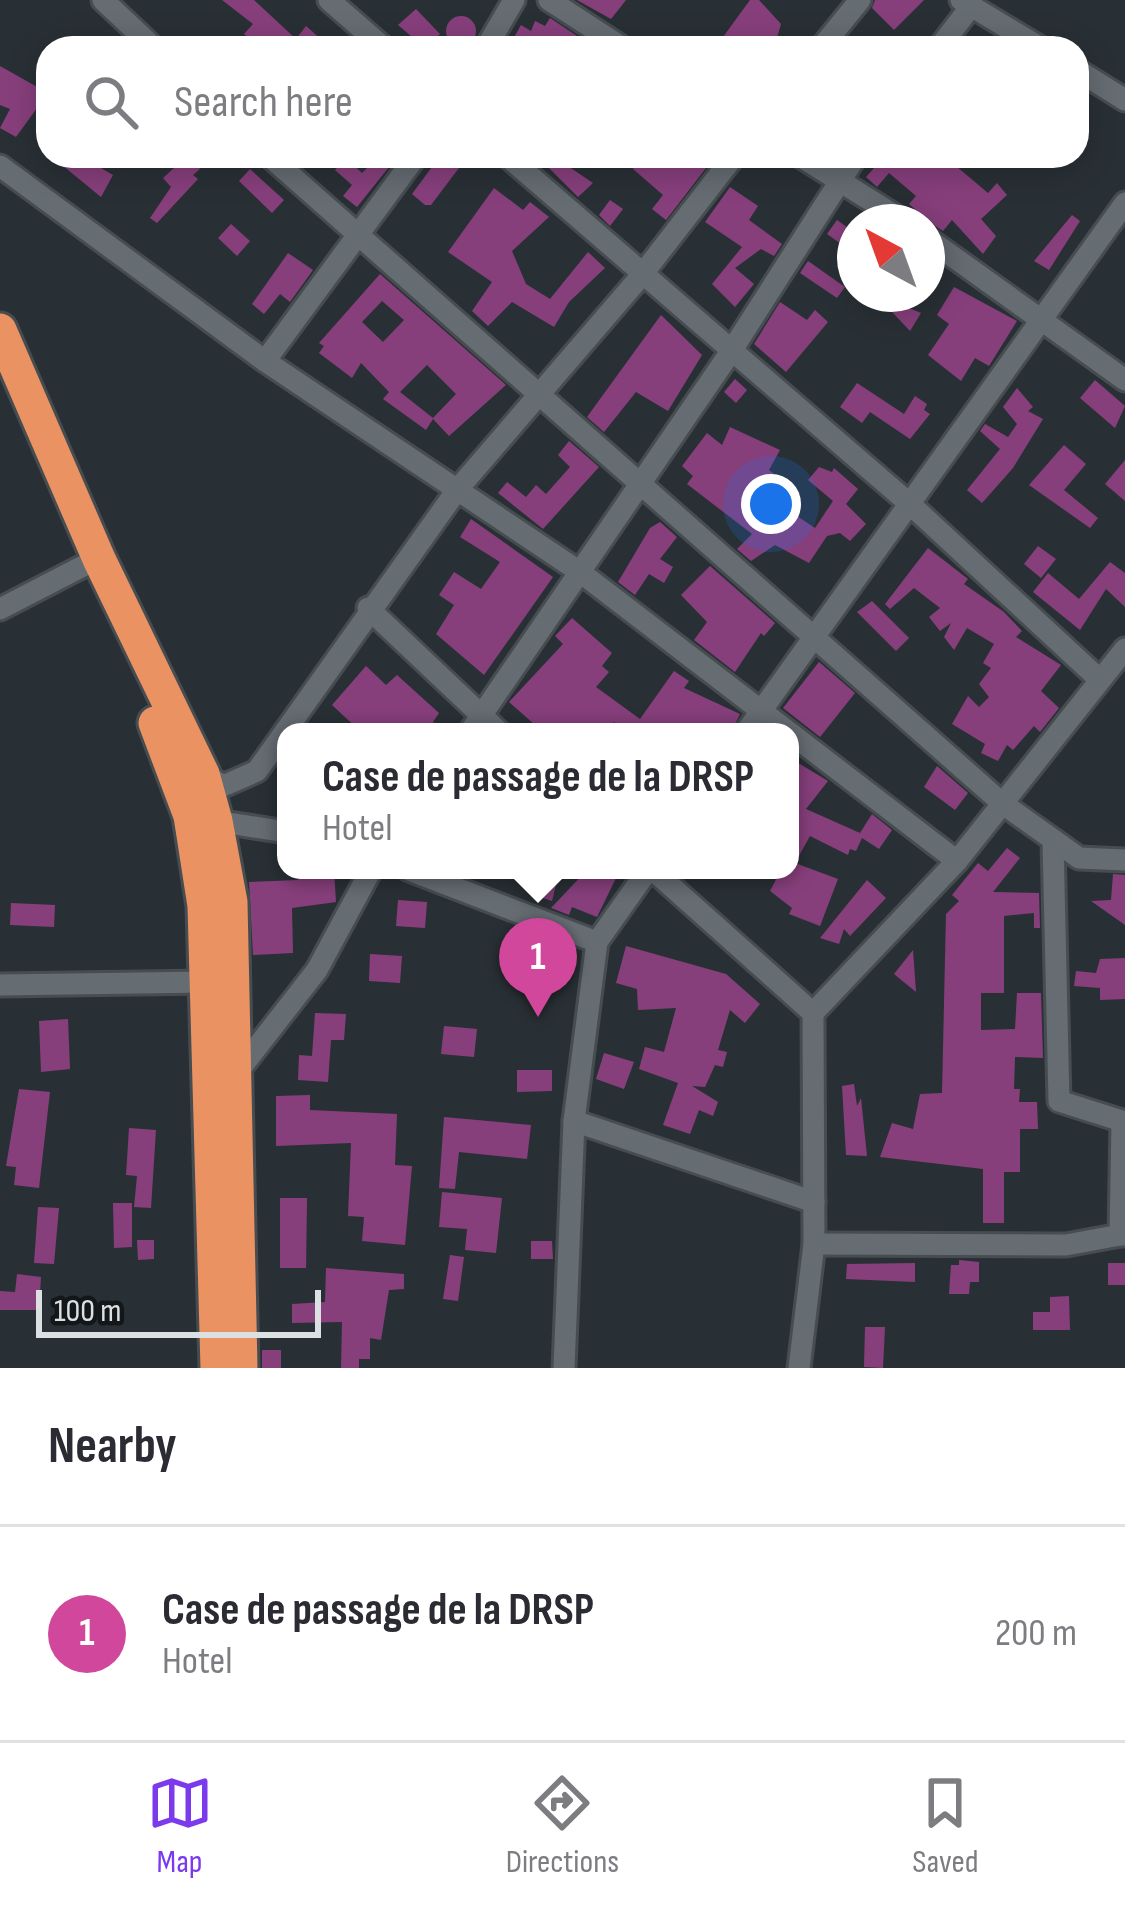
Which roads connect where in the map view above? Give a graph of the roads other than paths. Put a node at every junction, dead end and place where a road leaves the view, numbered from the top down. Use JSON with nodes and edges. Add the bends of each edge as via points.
{"nodes":[{"id":1,"x":103,"y":0,"type":"edge"},
{"id":2,"x":329,"y":0,"type":"edge"},
{"id":3,"x":514,"y":0,"type":"edge"},
{"id":4,"x":548,"y":0,"type":"edge"},
{"id":5,"x":860,"y":0,"type":"edge"},
{"id":6,"x":966,"y":2,"type":"edge"},
{"id":7,"x":141,"y":36,"type":"edge"},
{"id":8,"x":370,"y":36,"type":"edge"},
{"id":9,"x":492,"y":36,"type":"edge"},
{"id":10,"x":604,"y":36,"type":"edge"},
{"id":11,"x":831,"y":36,"type":"edge"},
{"id":12,"x":945,"y":36,"type":"edge"},
{"id":13,"x":1021,"y":36,"type":"edge"},
{"id":14,"x":1089,"y":78,"type":"edge"},
{"id":15,"x":1125,"y":100,"type":"edge"},
{"id":16,"x":0,"y":166,"type":"edge"},
{"id":17,"x":282,"y":168,"type":"edge"},
{"id":18,"x":408,"y":168,"type":"edge"},
{"id":19,"x":520,"y":168,"type":"edge"},
{"id":20,"x":725,"y":168,"type":"edge"},
{"id":21,"x":823,"y":168,"type":"edge"},
{"id":22,"x":847,"y":168,"type":"edge"},
{"id":23,"x":840,"y":177,"type":"junction"},
{"id":24,"x":1125,"y":203,"type":"edge"},
{"id":25,"x":878,"y":204,"type":"edge"},
{"id":26,"x":358,"y":239,"type":"junction"},
{"id":27,"x":945,"y":251,"type":"edge"},
{"id":28,"x":641,"y":276,"type":"junction"},
{"id":29,"x":1040,"y":317,"type":"junction"},
{"id":30,"x":0,"y":330,"type":"edge"},
{"id":31,"x":732,"y":350,"type":"junction"},
{"id":32,"x":265,"y":362,"type":"junction"},
{"id":33,"x":0,"y":370,"type":"edge"},
{"id":34,"x":1125,"y":380,"type":"edge"},
{"id":35,"x":536,"y":392,"type":"junction"},
{"id":36,"x":640,"y":480,"type":"junction"},
{"id":37,"x":457,"y":490,"type":"junction"},
{"id":38,"x":911,"y":505,"type":"junction"},
{"id":39,"x":85,"y":565,"type":"junction"},
{"id":40,"x":580,"y":572,"type":"junction"},
{"id":41,"x":0,"y":608,"type":"edge"},
{"id":42,"x":368,"y":608,"type":"junction"},
{"id":43,"x":817,"y":637,"type":"junction"},
{"id":44,"x":1125,"y":649,"type":"edge"},
{"id":45,"x":1099,"y":679,"type":"junction"},
{"id":46,"x":763,"y":708,"type":"junction"},
{"id":47,"x":289,"y":723,"type":"edge"},
{"id":48,"x":475,"y":723,"type":"edge"},
{"id":49,"x":477,"y":723,"type":"edge"},
{"id":50,"x":752,"y":723,"type":"edge"},
{"id":51,"x":782,"y":723,"type":"edge"},
{"id":52,"x":799,"y":736,"type":"edge"},
{"id":53,"x":277,"y":740,"type":"edge"},
{"id":54,"x":203,"y":774,"type":"junction"},
{"id":55,"x":1003,"y":804,"type":"junction"},
{"id":56,"x":216,"y":821,"type":"junction"},
{"id":57,"x":277,"y":831,"type":"edge"},
{"id":58,"x":1053,"y":842,"type":"junction"},
{"id":59,"x":1125,"y":860,"type":"edge"},
{"id":60,"x":957,"y":861,"type":"junction"},
{"id":61,"x":366,"y":879,"type":"edge"},
{"id":62,"x":432,"y":879,"type":"edge"},
{"id":63,"x":644,"y":879,"type":"edge"},
{"id":64,"x":661,"y":879,"type":"edge"},
{"id":65,"x":597,"y":942,"type":"junction"},
{"id":66,"x":208,"y":982,"type":"junction"},
{"id":67,"x":0,"y":985,"type":"edge"},
{"id":68,"x":813,"y":1013,"type":"junction"},
{"id":69,"x":236,"y":1075,"type":"junction"},
{"id":70,"x":574,"y":1120,"type":"junction"},
{"id":71,"x":1123,"y":1120,"type":"edge"},
{"id":72,"x":814,"y":1202,"type":"junction"},
{"id":73,"x":1123,"y":1235,"type":"edge"},
{"id":74,"x":814,"y":1244,"type":"junction"},
{"id":75,"x":217,"y":1368,"type":"edge"},
{"id":76,"x":241,"y":1368,"type":"edge"},
{"id":77,"x":564,"y":1368,"type":"edge"},
{"id":78,"x":799,"y":1368,"type":"edge"}],
"edges":[{"from":1,"to":7,"type":"street"},
{"from":2,"to":8,"type":"street"},
{"from":3,"to":9,"type":"street"},
{"from":4,"to":10,"type":"street"},
{"from":5,"to":11,"type":"street"},
{"from":6,"to":12,"type":"street"},
{"from":6,"to":13,"type":"street"},
{"from":14,"to":15,"type":"street"},
{"from":16,"to":32,"type":"street"},
{"from":17,"to":26,"type":"street"},
{"from":18,"to":26,"type":"street"},
{"from":19,"to":28,"type":"street"},
{"from":20,"to":28,"type":"street"},
{"from":21,"to":23,"type":"street"},
{"from":22,"to":23,"type":"street"},
{"from":23,"to":25,"type":"street"},
{"from":23,"to":31,"type":"street"},
{"from":24,"to":29,"type":"street"},
{"from":26,"to":32,"type":"street"},
{"from":26,"to":35,"type":"street"},
{"from":27,"to":29,"type":"street"},
{"from":28,"to":31,"type":"street"},
{"from":28,"to":35,"type":"street"},
{"from":29,"to":34,"type":"street"},
{"from":29,"to":38,"type":"street"},
{"from":30,"to":54,"type":"highway"},
{"from":31,"to":36,"type":"street"},
{"from":31,"to":38,"type":"street"},
{"from":32,"to":37,"type":"street"},
{"from":33,"to":39,"type":"highway"},
{"from":35,"to":36,"type":"street"},
{"from":35,"to":37,"type":"street"},
{"from":36,"to":40,"type":"street"},
{"from":36,"to":43,"type":"street"},
{"from":37,"to":40,"type":"street"},
{"from":37,"to":42,"type":"street"},
{"from":38,"to":43,"type":"street"},
{"from":38,"to":45,"type":"street"},
{"from":39,"to":41,"type":"street"},
{"from":39,"to":66,"type":"highway","via":[[190,816]]},
{"from":40,"to":46,"type":"street"},
{"from":40,"to":49,"type":"street"},
{"from":42,"to":47,"type":"street"},
{"from":42,"to":48,"type":"street"},
{"from":43,"to":46,"type":"street"},
{"from":43,"to":55,"type":"street"},
{"from":44,"to":45,"type":"street"},
{"from":45,"to":55,"type":"street"},
{"from":46,"to":50,"type":"street"},
{"from":46,"to":51,"type":"street"},
{"from":52,"to":60,"type":"street"},
{"from":53,"to":54,"type":"street","via":[[256,771],[223,786]]},
{"from":54,"to":56,"type":"highway"},
{"from":55,"to":58,"type":"street"},
{"from":55,"to":60,"type":"street"},
{"from":56,"to":57,"type":"street"},
{"from":56,"to":69,"type":"highway","via":[[230,902]]},
{"from":58,"to":59,"type":"street","via":[[1078,858]]},
{"from":58,"to":71,"type":"street","via":[[1058,1101]]},
{"from":60,"to":68,"type":"street"},
{"from":61,"to":69,"type":"street","via":[[317,970]]},
{"from":62,"to":65,"type":"street"},
{"from":63,"to":65,"type":"street"},
{"from":64,"to":68,"type":"street"},
{"from":65,"to":70,"type":"street"},
{"from":66,"to":67,"type":"street"},
{"from":66,"to":75,"type":"highway"},
{"from":68,"to":72,"type":"street"},
{"from":69,"to":76,"type":"highway"},
{"from":70,"to":72,"type":"street"},
{"from":70,"to":77,"type":"street"},
{"from":71,"to":73,"type":"street"},
{"from":72,"to":74,"type":"street"},
{"from":73,"to":74,"type":"street","via":[[1066,1245]]},
{"from":74,"to":78,"type":"street"}]}
